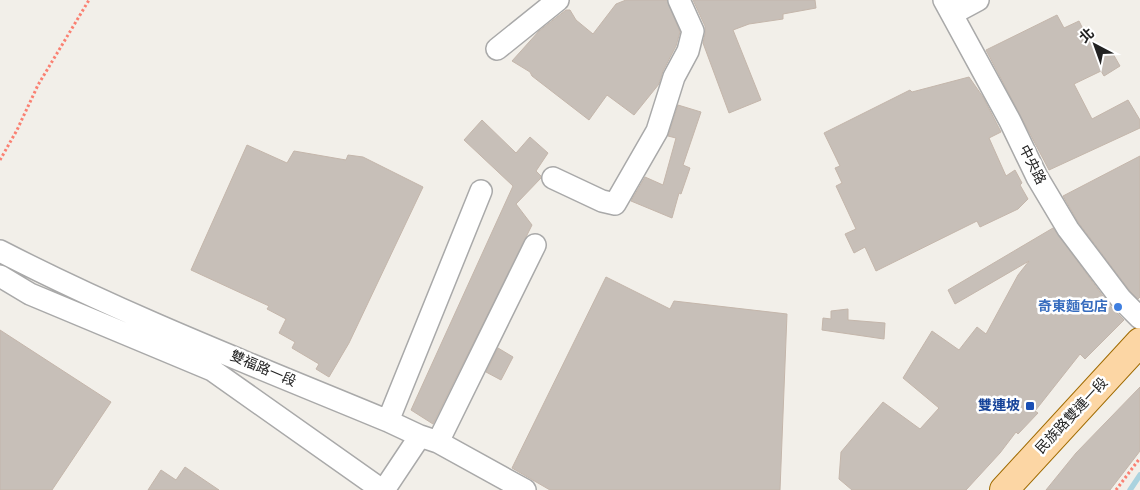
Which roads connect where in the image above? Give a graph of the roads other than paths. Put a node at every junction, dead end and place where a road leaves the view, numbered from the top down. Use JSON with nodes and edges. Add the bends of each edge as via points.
{"nodes":[{"id":1,"x":558,"y":0,"type":"edge"},
{"id":2,"x":679,"y":0,"type":"edge"},
{"id":3,"x":978,"y":0,"type":"edge"},
{"id":4,"x":948,"y":7,"type":"edge"},
{"id":5,"x":497,"y":48,"type":"dead end"},
{"id":6,"x":553,"y":178,"type":"dead end"},
{"id":7,"x":481,"y":191,"type":"dead end"},
{"id":8,"x":535,"y":245,"type":"dead end"},
{"id":9,"x":0,"y":251,"type":"edge"},
{"id":10,"x":0,"y":276,"type":"edge"},
{"id":11,"x":1140,"y":318,"type":"edge"},
{"id":12,"x":1140,"y":342,"type":"edge"},
{"id":13,"x":388,"y":421,"type":"junction"},
{"id":14,"x":429,"y":439,"type":"junction"},
{"id":15,"x":383,"y":490,"type":"edge"},
{"id":16,"x":525,"y":490,"type":"edge"},
{"id":17,"x":1004,"y":490,"type":"edge"}],
"edges":[{"from":1,"to":5,"type":"street"},
{"from":2,"to":6,"type":"street","via":[[693,31],[688,51],[674,77],[657,131],[615,204]]},
{"from":3,"to":4,"type":"street"},
{"from":4,"to":11,"type":"street","name":"中央路","via":[[1037,177],[1068,229],[1121,299]]},
{"from":7,"to":13,"type":"street"},
{"from":8,"to":14,"type":"street"},
{"from":9,"to":13,"type":"street","name":"雙福路一段","via":[[132,315]]},
{"from":10,"to":15,"type":"street","via":[[30,294],[212,370]]},
{"from":12,"to":17,"type":"main road","name":"民族路雙連一段"},
{"from":13,"to":14,"type":"street","name":"雙福路一段"},
{"from":14,"to":15,"type":"street"},
{"from":14,"to":16,"type":"street","name":"雙福路一段"}]}
